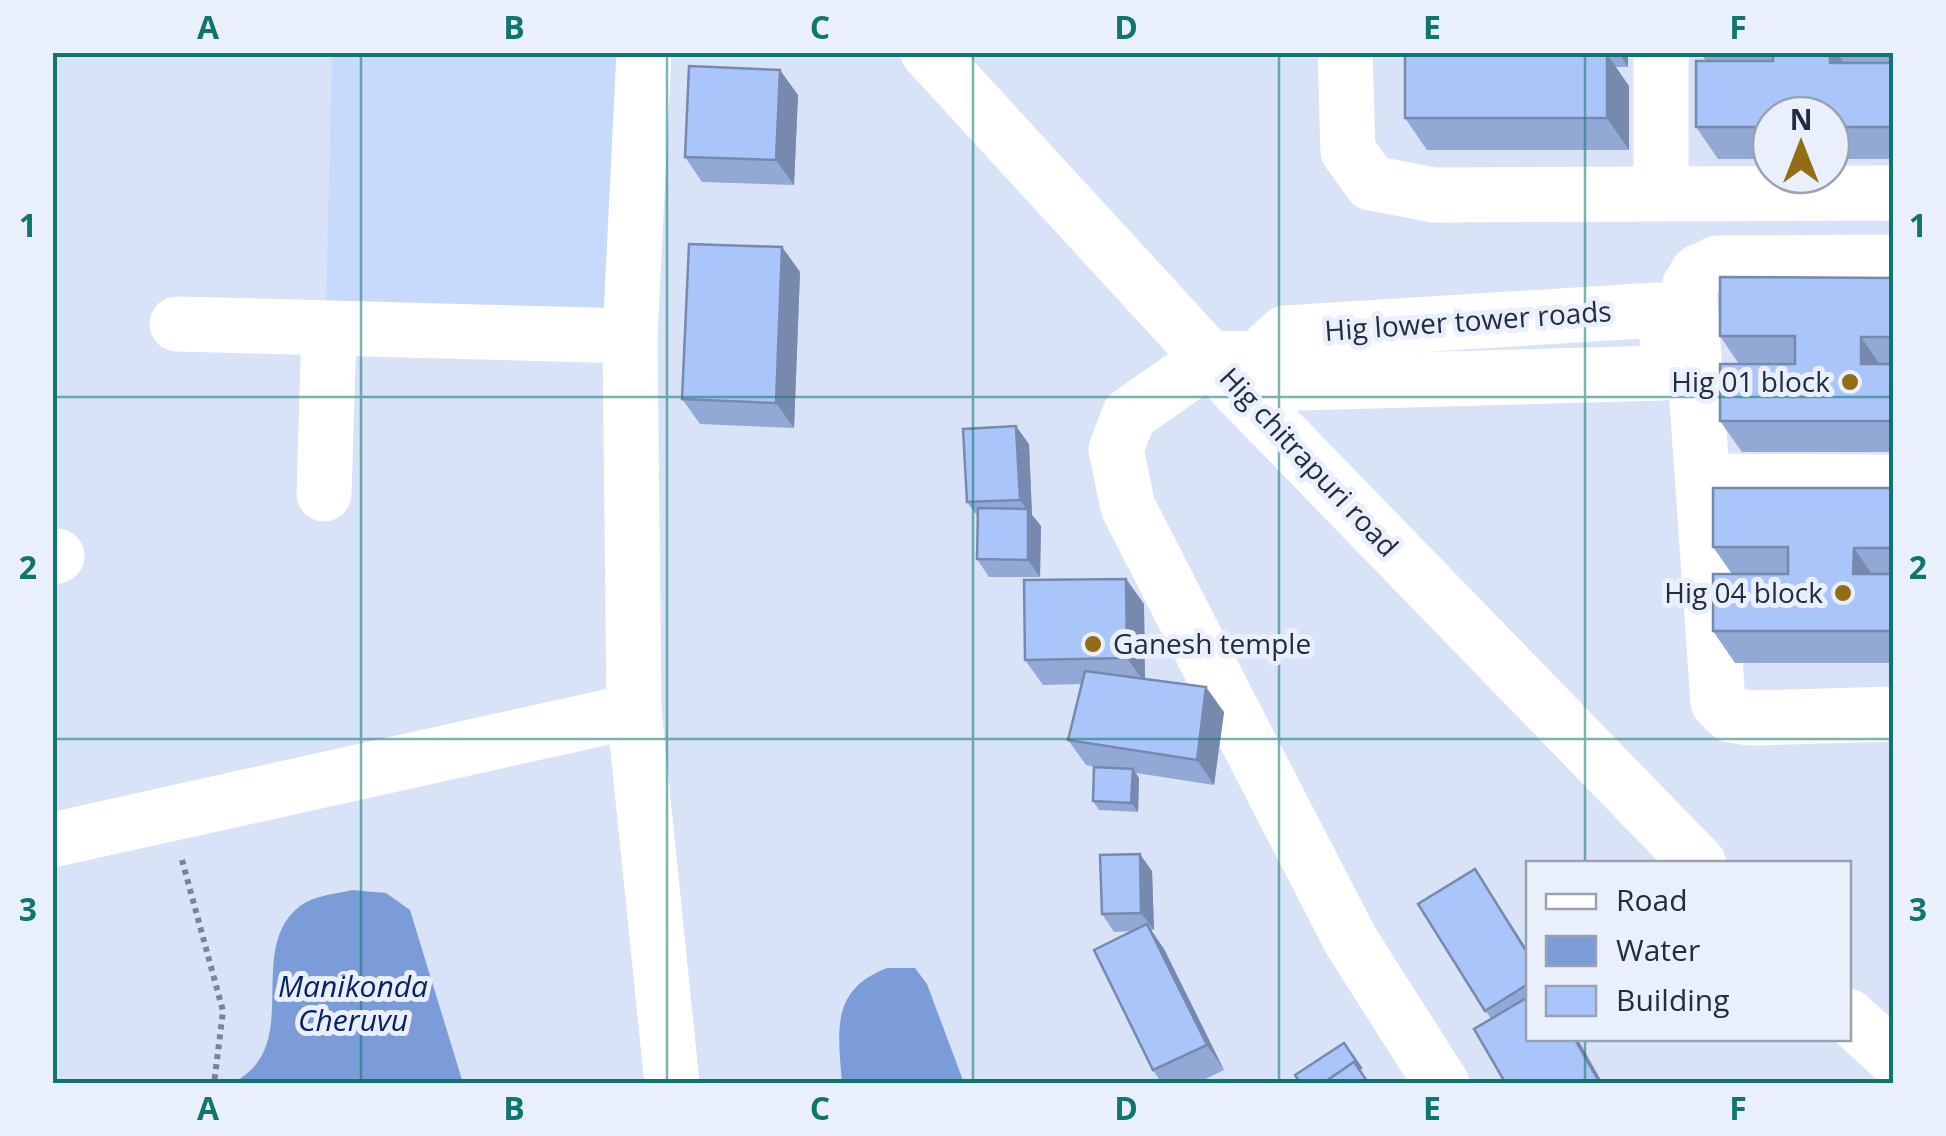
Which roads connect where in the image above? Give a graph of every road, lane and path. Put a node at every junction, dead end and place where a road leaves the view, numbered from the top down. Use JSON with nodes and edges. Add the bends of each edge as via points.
{"nodes":[{"id":1,"x":644,"y":52,"type":"edge"},
{"id":2,"x":928,"y":52,"type":"edge"},
{"id":3,"x":1345,"y":52,"type":"edge"},
{"id":4,"x":1661,"y":52,"type":"edge"},
{"id":5,"x":1661,"y":192,"type":"junction"},
{"id":6,"x":1894,"y":193,"type":"edge"},
{"id":7,"x":1894,"y":262,"type":"edge"},
{"id":8,"x":177,"y":324,"type":"dead end"},
{"id":9,"x":329,"y":328,"type":"junction"},
{"id":10,"x":630,"y":336,"type":"junction"},
{"id":11,"x":1680,"y":339,"type":"junction"},
{"id":12,"x":1234,"y":358,"type":"junction"},
{"id":13,"x":1704,"y":481,"type":"junction"},
{"id":14,"x":1894,"y":482,"type":"edge"},
{"id":15,"x":324,"y":494,"type":"dead end"},
{"id":16,"x":634,"y":710,"type":"junction"},
{"id":17,"x":1894,"y":714,"type":"edge"},
{"id":18,"x":170,"y":815,"type":"junction"},
{"id":19,"x":52,"y":840,"type":"edge"},
{"id":20,"x":1696,"y":861,"type":"edge"},
{"id":21,"x":1851,"y":1019,"type":"edge"},
{"id":22,"x":1894,"y":1058,"type":"edge"},
{"id":23,"x":214,"y":1084,"type":"edge"},
{"id":24,"x":672,"y":1084,"type":"edge"},
{"id":25,"x":1442,"y":1084,"type":"edge"}],
"edges":[{"from":1,"to":10,"type":"street"},
{"from":2,"to":12,"type":"street","name":"Hig chitrapuri road"},
{"from":3,"to":5,"type":"street","via":[[1348,151],[1371,183],[1434,196]]},
{"from":4,"to":5,"type":"street"},
{"from":5,"to":6,"type":"street"},
{"from":7,"to":11,"type":"street","via":[[1717,264],[1698,272],[1689,287]]},
{"from":8,"to":9,"type":"street"},
{"from":9,"to":10,"type":"street"},
{"from":9,"to":15,"type":"street"},
{"from":10,"to":16,"type":"street"},
{"from":11,"to":12,"type":"street","via":[[1662,373],[1300,383]]},
{"from":11,"to":13,"type":"street"},
{"from":12,"to":20,"type":"street","name":"Hig chitrapuri road","via":[[1537,702]]},
{"from":12,"to":25,"type":"street","via":[[1129,414],[1116,449],[1128,508],[1351,942]]},
{"from":13,"to":14,"type":"street"},
{"from":13,"to":17,"type":"street","via":[[1718,702],[1731,715],[1751,718]]},
{"from":16,"to":18,"type":"street"},
{"from":16,"to":24,"type":"street"},
{"from":18,"to":19,"type":"street"},
{"from":18,"to":23,"type":"path","via":[[222,1012]]},
{"from":21,"to":22,"type":"street"}]}
